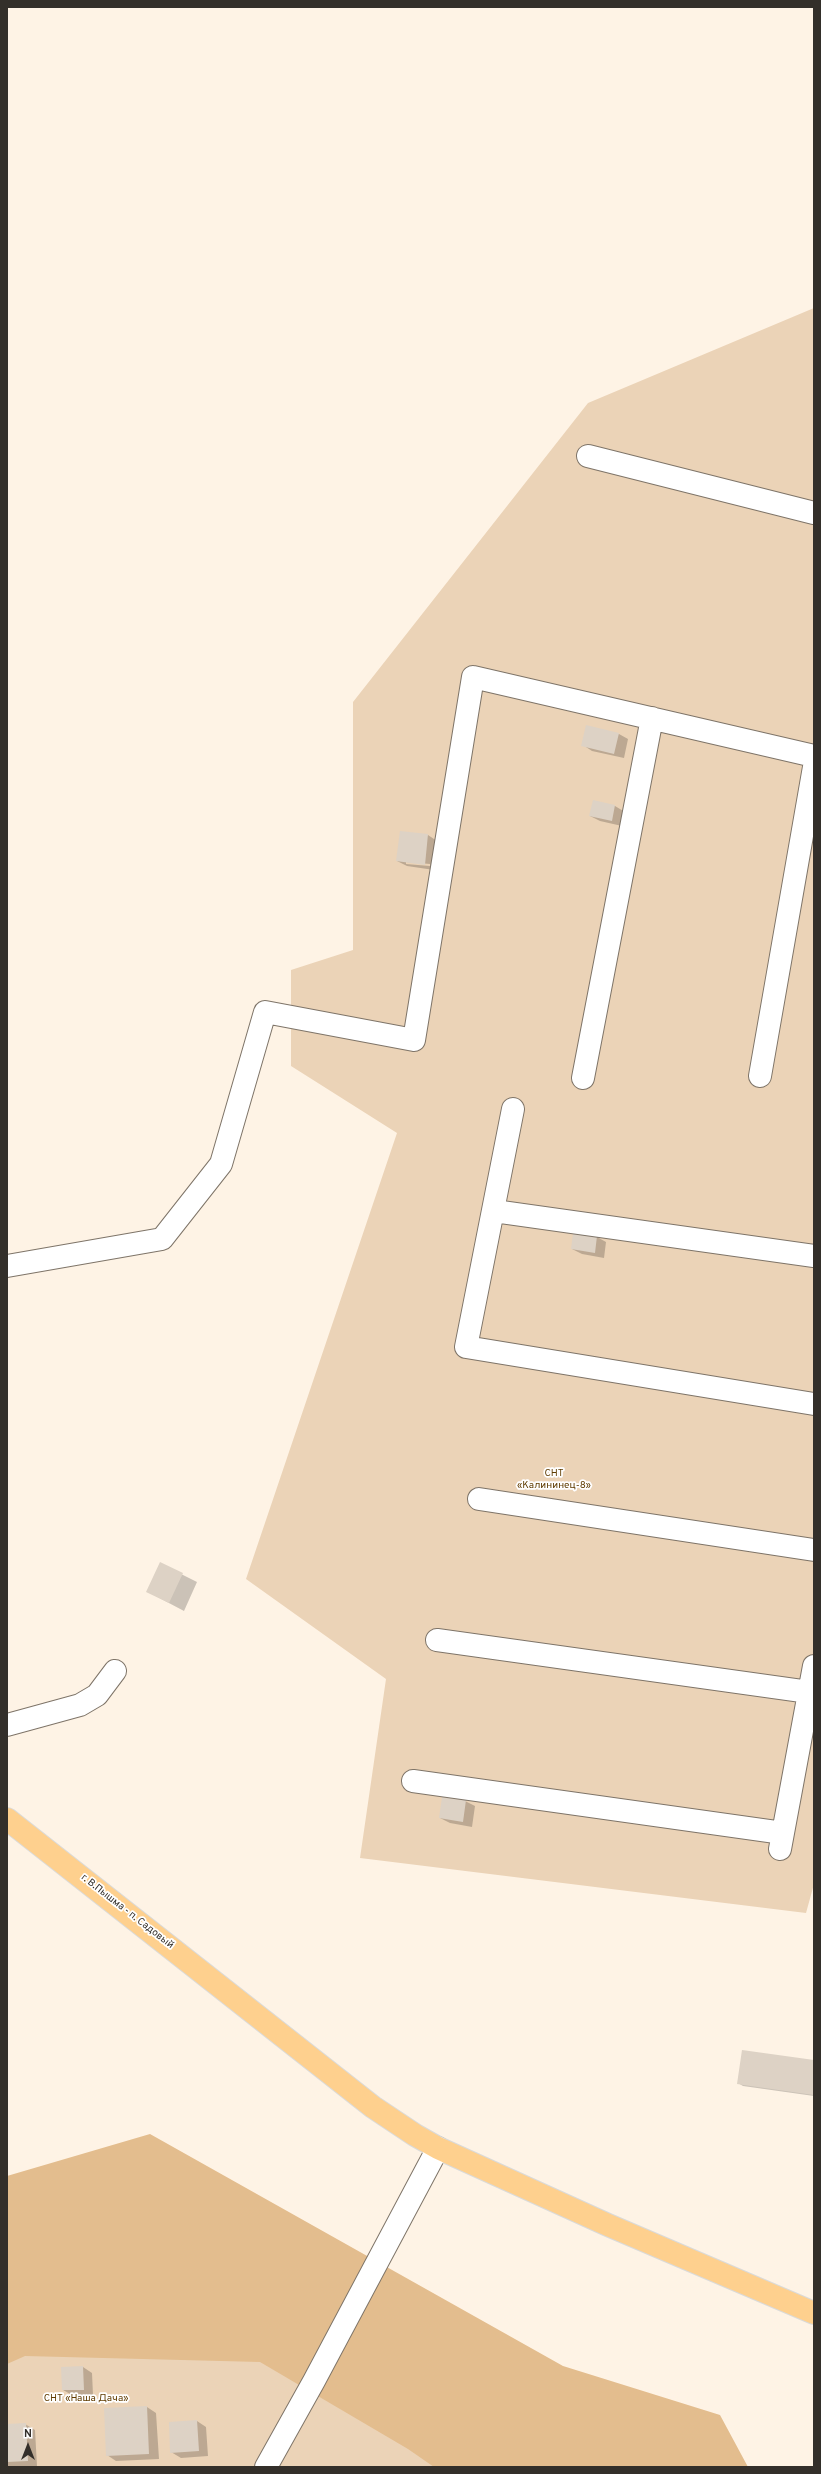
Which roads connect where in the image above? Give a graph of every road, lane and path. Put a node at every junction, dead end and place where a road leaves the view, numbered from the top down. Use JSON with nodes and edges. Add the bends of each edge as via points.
{"nodes":[{"id":1,"x":588,"y":456,"type":"dead end"},
{"id":2,"x":814,"y":513,"type":"edge"},
{"id":3,"x":652,"y":718,"type":"junction"},
{"id":4,"x":814,"y":756,"type":"edge"},
{"id":5,"x":814,"y":767,"type":"edge"},
{"id":6,"x":760,"y":1076,"type":"dead end"},
{"id":7,"x":583,"y":1078,"type":"dead end"},
{"id":8,"x":513,"y":1109,"type":"dead end"},
{"id":9,"x":494,"y":1211,"type":"junction"},
{"id":10,"x":814,"y":1256,"type":"edge"},
{"id":11,"x":7,"y":1266,"type":"edge"},
{"id":12,"x":814,"y":1404,"type":"edge"},
{"id":13,"x":479,"y":1499,"type":"dead end"},
{"id":14,"x":814,"y":1550,"type":"edge"},
{"id":15,"x":437,"y":1640,"type":"dead end"},
{"id":16,"x":814,"y":1666,"type":"edge"},
{"id":17,"x":115,"y":1671,"type":"dead end"},
{"id":18,"x":809,"y":1692,"type":"junction"},
{"id":19,"x":7,"y":1725,"type":"edge"},
{"id":20,"x":413,"y":1781,"type":"dead end"},
{"id":21,"x":7,"y":1820,"type":"edge"},
{"id":22,"x":438,"y":2148,"type":"junction"},
{"id":23,"x":814,"y":2313,"type":"edge"},
{"id":24,"x":266,"y":2467,"type":"edge"}],
"edges":[{"from":1,"to":2,"type":"street"},
{"from":3,"to":4,"type":"street"},
{"from":3,"to":7,"type":"street"},
{"from":3,"to":11,"type":"street","via":[[473,678],[414,1040],[265,1012],[221,1164],[162,1239]]},
{"from":5,"to":6,"type":"street"},
{"from":8,"to":9,"type":"street"},
{"from":9,"to":10,"type":"street"},
{"from":9,"to":12,"type":"street","via":[[466,1347]]},
{"from":13,"to":14,"type":"street"},
{"from":15,"to":18,"type":"street"},
{"from":16,"to":18,"type":"street"},
{"from":17,"to":19,"type":"street","via":[[97,1695],[80,1705]]},
{"from":18,"to":20,"type":"street","via":[[782,1841]]},
{"from":21,"to":22,"type":"main road","name":"г. В.Пышма - п. Садовый","via":[[373,2107]]},
{"from":22,"to":23,"type":"main road","name":"г. В.Пышма - п. Садовый","via":[[608,2225]]},
{"from":22,"to":24,"type":"street"}]}
